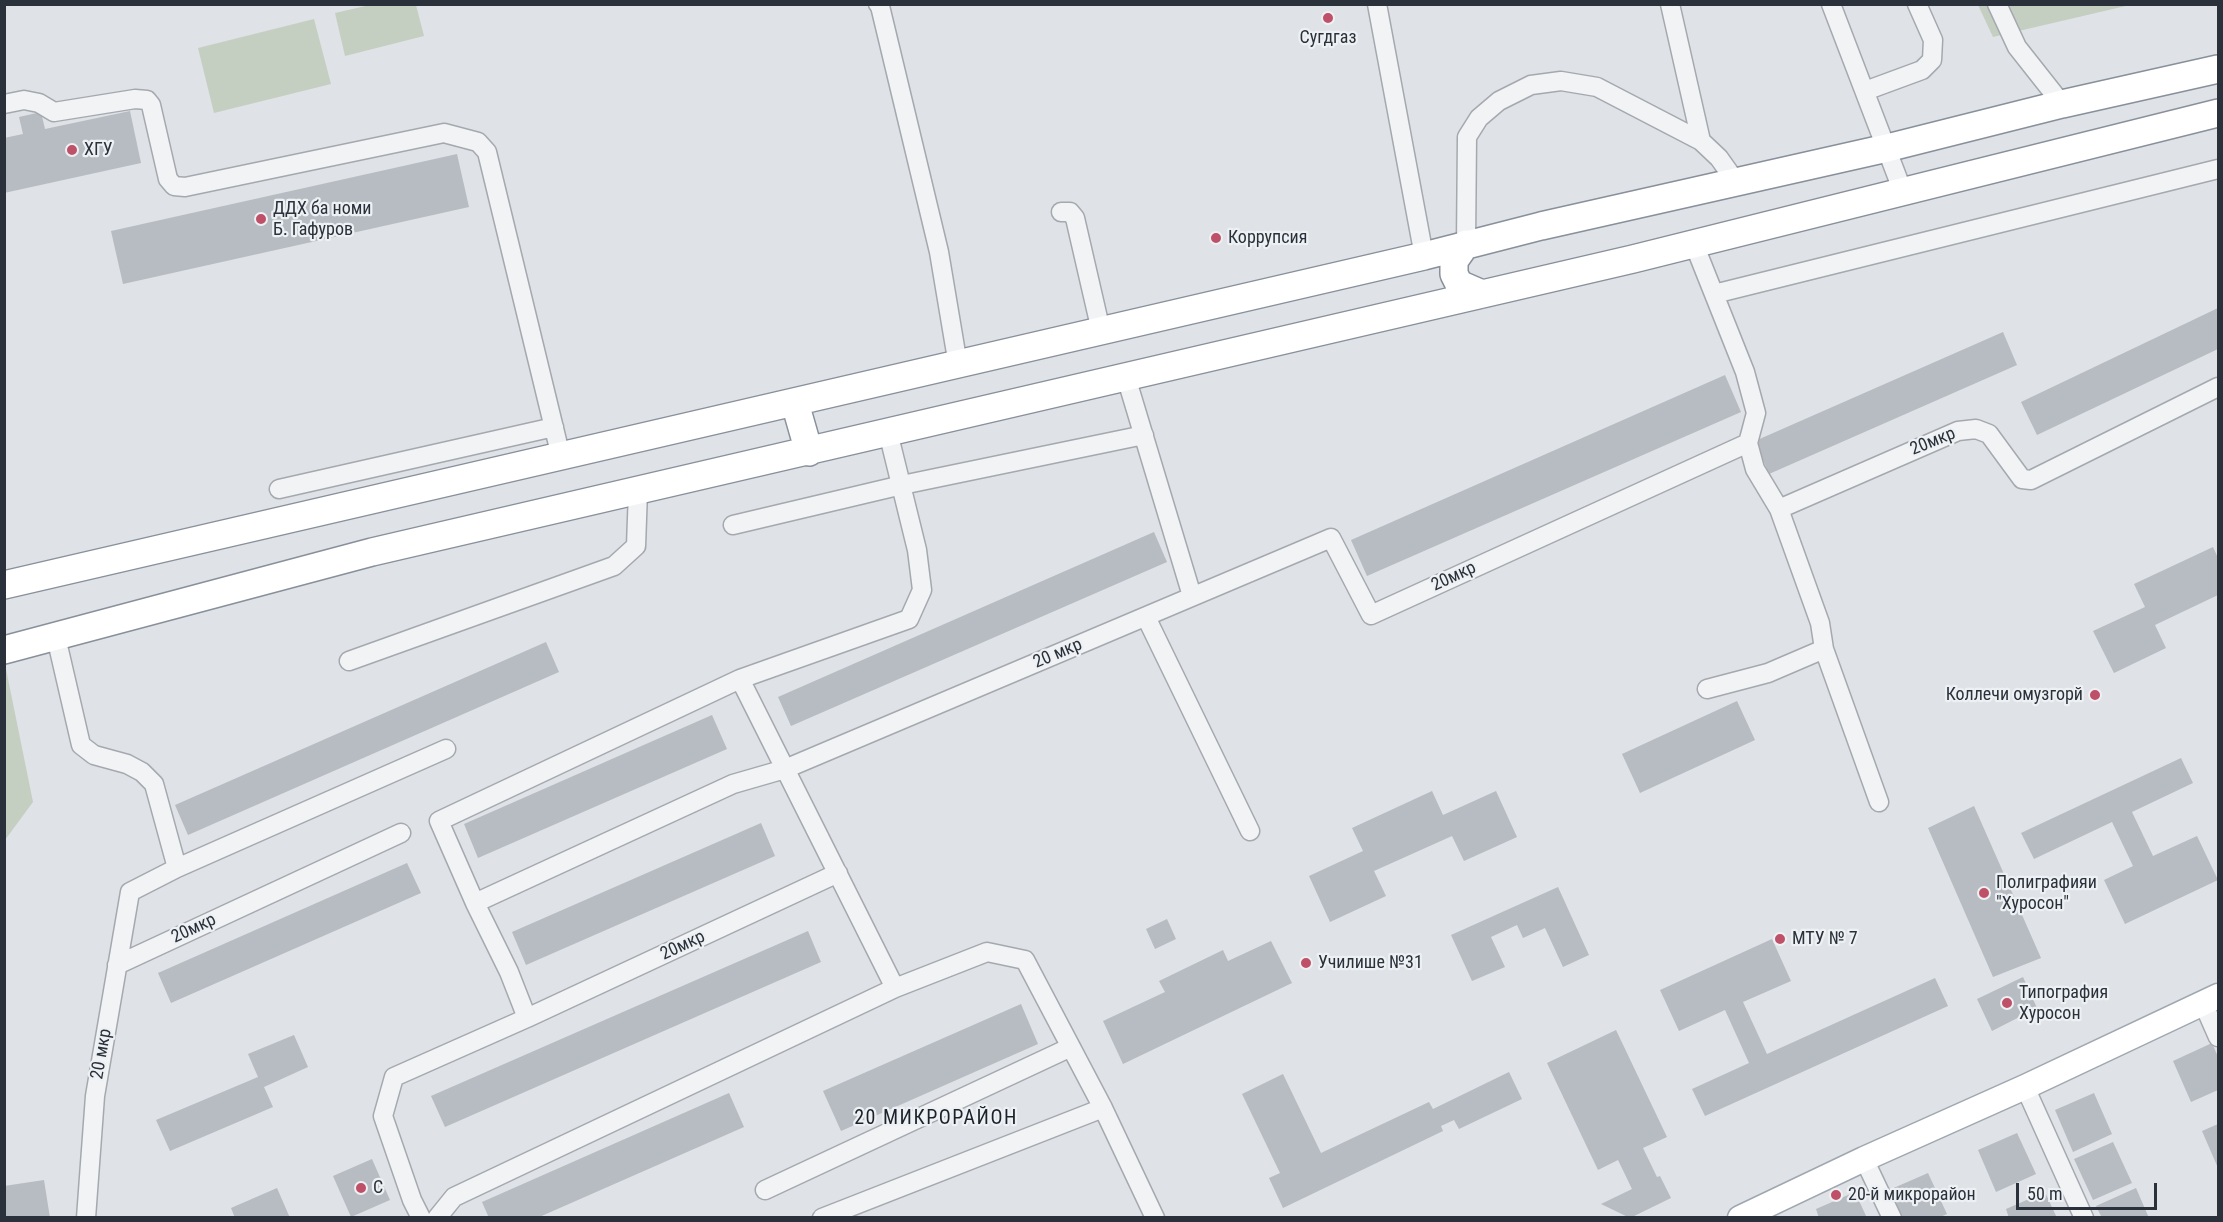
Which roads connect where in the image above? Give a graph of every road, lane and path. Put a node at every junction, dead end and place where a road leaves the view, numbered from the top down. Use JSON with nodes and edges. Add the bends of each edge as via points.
{"nodes":[{"id":1,"x":878,"y":4,"type":"edge"},
{"id":2,"x":1377,"y":4,"type":"edge"},
{"id":3,"x":1670,"y":4,"type":"edge"},
{"id":4,"x":1831,"y":4,"type":"edge"},
{"id":5,"x":1917,"y":4,"type":"edge"},
{"id":6,"x":1997,"y":4,"type":"edge"},
{"id":7,"x":2218,"y":69,"type":"edge"},
{"id":8,"x":1865,"y":91,"type":"junction"},
{"id":9,"x":4,"y":104,"type":"edge"},
{"id":10,"x":2062,"y":104,"type":"junction"},
{"id":11,"x":2218,"y":113,"type":"edge"},
{"id":12,"x":1701,"y":141,"type":"junction"},
{"id":13,"x":1887,"y":148,"type":"junction"},
{"id":14,"x":2218,"y":169,"type":"edge"},
{"id":15,"x":1736,"y":182,"type":"junction"},
{"id":16,"x":1903,"y":192,"type":"junction"},
{"id":17,"x":1061,"y":212,"type":"dead end"},
{"id":18,"x":1466,"y":244,"type":"junction"},
{"id":19,"x":1694,"y":244,"type":"junction"},
{"id":20,"x":1424,"y":256,"type":"junction"},
{"id":21,"x":1482,"y":294,"type":"junction"},
{"id":22,"x":1714,"y":294,"type":"junction"},
{"id":23,"x":1434,"y":306,"type":"junction"},
{"id":24,"x":1101,"y":332,"type":"junction"},
{"id":25,"x":958,"y":365,"type":"junction"},
{"id":26,"x":1126,"y":377,"type":"junction"},
{"id":27,"x":2218,"y":387,"type":"edge"},
{"id":28,"x":2210,"y":399,"type":"edge"},
{"id":29,"x":795,"y":403,"type":"junction"},
{"id":30,"x":554,"y":427,"type":"junction"},
{"id":31,"x":888,"y":432,"type":"junction"},
{"id":32,"x":1143,"y":435,"type":"junction"},
{"id":33,"x":1748,"y":443,"type":"junction"},
{"id":34,"x":809,"y":452,"type":"junction"},
{"id":35,"x":431,"y":455,"type":"junction"},
{"id":36,"x":561,"y":457,"type":"junction"},
{"id":37,"x":440,"y":485,"type":"junction"},
{"id":38,"x":902,"y":485,"type":"junction"},
{"id":39,"x":279,"y":489,"type":"dead end"},
{"id":40,"x":638,"y":491,"type":"junction"},
{"id":41,"x":1779,"y":509,"type":"junction"},
{"id":42,"x":733,"y":525,"type":"dead end"},
{"id":43,"x":1331,"y":538,"type":"joint"},
{"id":44,"x":4,"y":585,"type":"edge"},
{"id":45,"x":1192,"y":596,"type":"junction"},
{"id":46,"x":1146,"y":617,"type":"junction"},
{"id":47,"x":56,"y":637,"type":"junction"},
{"id":48,"x":1824,"y":649,"type":"junction"},
{"id":49,"x":4,"y":650,"type":"edge"},
{"id":50,"x":349,"y":661,"type":"dead end"},
{"id":51,"x":740,"y":679,"type":"junction"},
{"id":52,"x":1707,"y":689,"type":"dead end"},
{"id":53,"x":446,"y":749,"type":"dead end"},
{"id":54,"x":785,"y":769,"type":"junction"},
{"id":55,"x":1879,"y":802,"type":"dead end"},
{"id":56,"x":1250,"y":831,"type":"dead end"},
{"id":57,"x":400,"y":832,"type":"dead end"},
{"id":58,"x":177,"y":868,"type":"junction"},
{"id":59,"x":838,"y":873,"type":"junction"},
{"id":60,"x":475,"y":903,"type":"junction"},
{"id":61,"x":117,"y":965,"type":"junction"},
{"id":62,"x":895,"y":988,"type":"junction"},
{"id":63,"x":2211,"y":999,"type":"edge"},
{"id":64,"x":527,"y":1018,"type":"junction"},
{"id":65,"x":2218,"y":1037,"type":"edge"},
{"id":66,"x":1071,"y":1047,"type":"junction"},
{"id":67,"x":2025,"y":1088,"type":"junction"},
{"id":68,"x":1103,"y":1108,"type":"junction"},
{"id":69,"x":1864,"y":1158,"type":"junction"},
{"id":70,"x":765,"y":1190,"type":"dead end"},
{"id":71,"x":86,"y":1218,"type":"edge"},
{"id":72,"x":421,"y":1218,"type":"edge"},
{"id":73,"x":437,"y":1218,"type":"edge"},
{"id":74,"x":822,"y":1218,"type":"edge"},
{"id":75,"x":1155,"y":1218,"type":"edge"},
{"id":76,"x":1740,"y":1218,"type":"edge"},
{"id":77,"x":1892,"y":1218,"type":"edge"},
{"id":78,"x":2084,"y":1218,"type":"edge"}],
"edges":[{"from":1,"to":25,"type":"street","via":[[939,252]]},
{"from":2,"to":20,"type":"street"},
{"from":3,"to":12,"type":"street"},
{"from":4,"to":8,"type":"street"},
{"from":5,"to":8,"type":"street","via":[[1934,40],[1932,60],[1922,70]]},
{"from":6,"to":10,"type":"street","via":[[2017,47]]},
{"from":7,"to":10,"type":"highway"},
{"from":8,"to":13,"type":"street"},
{"from":9,"to":30,"type":"street","via":[[24,100],[54,112],[147,100],[168,179],[174,186],[444,133],[478,142],[488,152]]},
{"from":10,"to":13,"type":"highway"},
{"from":11,"to":16,"type":"highway"},
{"from":12,"to":15,"type":"street"},
{"from":12,"to":18,"type":"street","via":[[1597,87],[1561,81],[1531,85],[1499,101],[1479,118],[1467,138]]},
{"from":13,"to":15,"type":"highway"},
{"from":13,"to":16,"type":"street"},
{"from":14,"to":22,"type":"street"},
{"from":15,"to":18,"type":"highway"},
{"from":16,"to":19,"type":"highway"},
{"from":17,"to":24,"type":"street","via":[[1070,212],[1075,218]]},
{"from":18,"to":20,"type":"highway"},
{"from":18,"to":21,"type":"highway","via":[[1454,261],[1454,274],[1459,284]]},
{"from":19,"to":21,"type":"highway"},
{"from":19,"to":22,"type":"street"},
{"from":20,"to":23,"type":"highway","via":[[1444,271],[1444,294]]},
{"from":20,"to":24,"type":"highway"},
{"from":21,"to":23,"type":"highway"},
{"from":22,"to":33,"type":"street","via":[[1756,413]]},
{"from":23,"to":26,"type":"highway"},
{"from":24,"to":25,"type":"highway"},
{"from":25,"to":29,"type":"highway"},
{"from":26,"to":31,"type":"highway"},
{"from":26,"to":32,"type":"street"},
{"from":27,"to":28,"type":"street","name":"20мкр"},
{"from":28,"to":41,"type":"street","name":"20мкр","via":[[2031,480],[2022,479],[1989,434],[1976,429],[1958,431]]},
{"from":29,"to":34,"type":"highway"},
{"from":29,"to":36,"type":"highway"},
{"from":30,"to":35,"type":"street"},
{"from":30,"to":36,"type":"street"},
{"from":31,"to":34,"type":"highway"},
{"from":31,"to":38,"type":"street"},
{"from":32,"to":38,"type":"street"},
{"from":32,"to":45,"type":"street"},
{"from":33,"to":41,"type":"street","via":[[1755,469]]},
{"from":33,"to":43,"type":"street","name":"20мкр","via":[[1371,615]]},
{"from":34,"to":40,"type":"highway"},
{"from":35,"to":37,"type":"street"},
{"from":35,"to":39,"type":"street"},
{"from":36,"to":37,"type":"highway"},
{"from":37,"to":44,"type":"highway"},
{"from":38,"to":42,"type":"street"},
{"from":38,"to":51,"type":"street","via":[[922,590],[909,619]]},
{"from":40,"to":47,"type":"highway","via":[[372,552]]},
{"from":40,"to":50,"type":"street","via":[[636,546],[614,566]]},
{"from":41,"to":48,"type":"street","via":[[1820,622]]},
{"from":43,"to":45,"type":"street","name":"20 мкр"},
{"from":45,"to":46,"type":"street","name":"20 мкр"},
{"from":46,"to":54,"type":"street","name":"20 мкр"},
{"from":46,"to":56,"type":"street"},
{"from":47,"to":49,"type":"highway"},
{"from":47,"to":58,"type":"street","via":[[81,744],[94,754],[142,772],[154,784]]},
{"from":48,"to":52,"type":"street","via":[[1768,674]]},
{"from":48,"to":55,"type":"street"},
{"from":51,"to":54,"type":"street"},
{"from":51,"to":60,"type":"street","via":[[439,821]]},
{"from":53,"to":58,"type":"street"},
{"from":54,"to":59,"type":"street"},
{"from":54,"to":60,"type":"street","via":[[733,784]]},
{"from":57,"to":61,"type":"street","name":"20мкр"},
{"from":58,"to":61,"type":"street","name":"20 мкр","via":[[130,892]]},
{"from":59,"to":62,"type":"street"},
{"from":59,"to":64,"type":"street","name":"20мкр"},
{"from":60,"to":64,"type":"street"},
{"from":61,"to":71,"type":"street","name":"20 мкр","via":[[95,1096]]},
{"from":62,"to":66,"type":"street","via":[[987,952],[1025,960]]},
{"from":62,"to":73,"type":"street","via":[[454,1197]]},
{"from":63,"to":65,"type":"street"},
{"from":63,"to":67,"type":"main road"},
{"from":64,"to":72,"type":"street","name":"20мкр","via":[[394,1077],[383,1116]]},
{"from":66,"to":68,"type":"street"},
{"from":66,"to":70,"type":"street"},
{"from":67,"to":69,"type":"main road"},
{"from":67,"to":78,"type":"street"},
{"from":68,"to":74,"type":"street"},
{"from":68,"to":75,"type":"street"},
{"from":69,"to":76,"type":"main road"},
{"from":69,"to":77,"type":"street"}]}
